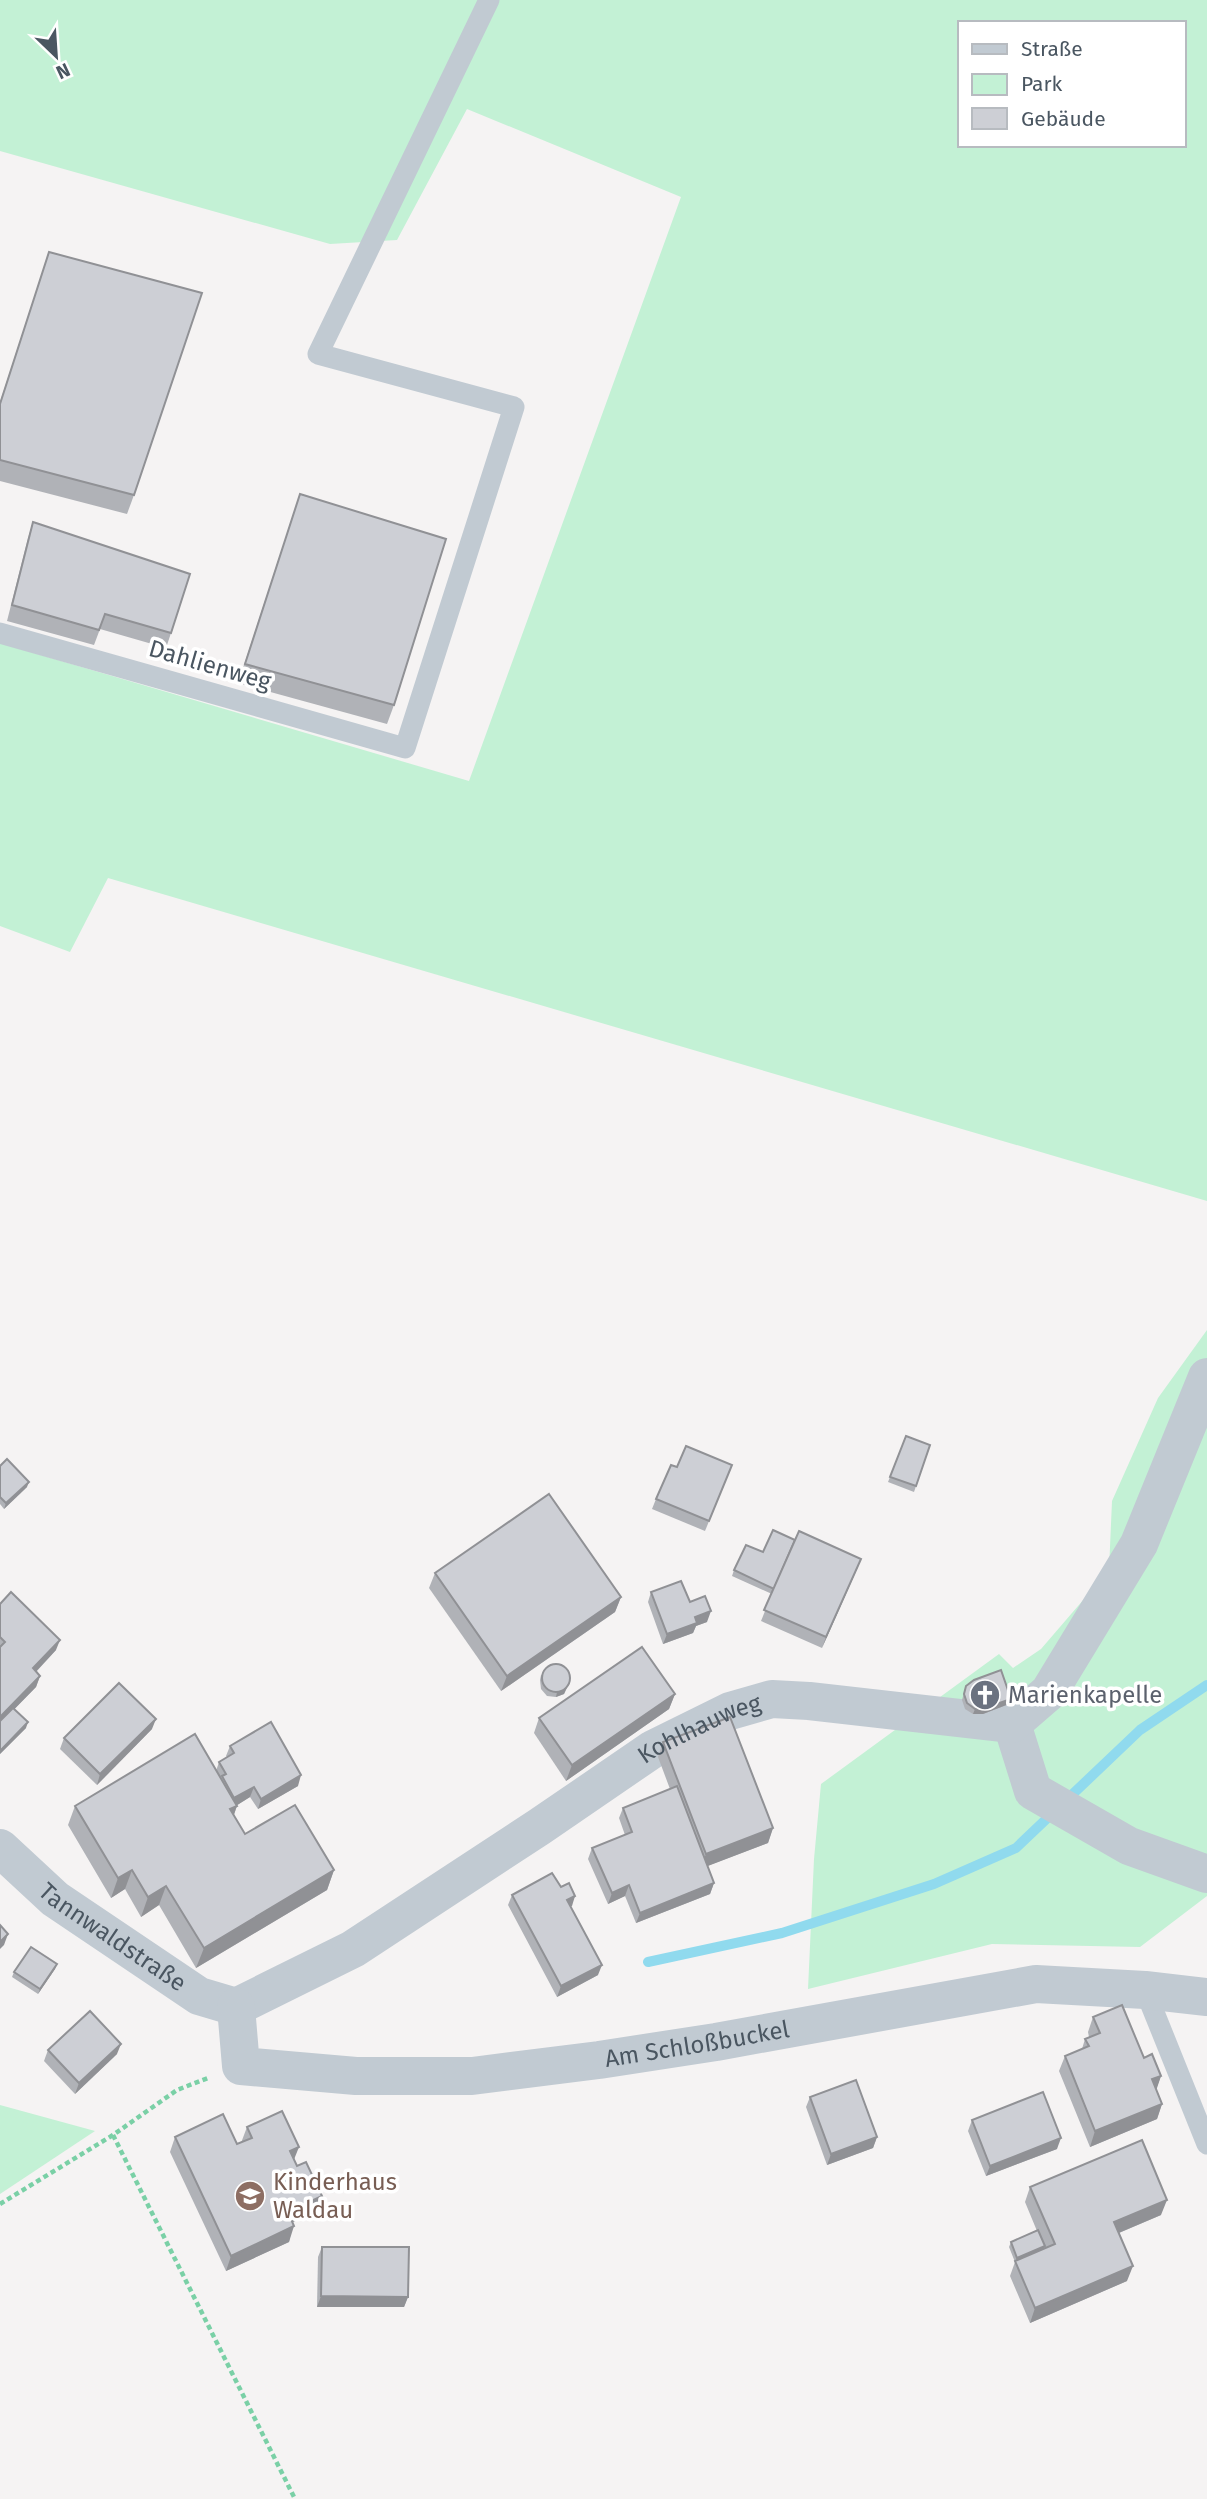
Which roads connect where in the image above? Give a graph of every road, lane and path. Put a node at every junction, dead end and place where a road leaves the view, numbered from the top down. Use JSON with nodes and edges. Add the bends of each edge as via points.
{"nodes":[{"id":1,"x":489,"y":0,"type":"edge"},
{"id":2,"x":0,"y":633,"type":"edge"},
{"id":3,"x":1207,"y":1377,"type":"edge"},
{"id":4,"x":1012,"y":1724,"type":"junction"},
{"id":5,"x":0,"y":1848,"type":"edge"},
{"id":6,"x":1207,"y":1874,"type":"edge"},
{"id":7,"x":1145,"y":1990,"type":"junction"},
{"id":8,"x":1207,"y":1997,"type":"edge"},
{"id":9,"x":236,"y":2007,"type":"junction"},
{"id":10,"x":241,"y":2066,"type":"junction"},
{"id":11,"x":113,"y":2135,"type":"junction"},
{"id":12,"x":1207,"y":2144,"type":"edge"},
{"id":13,"x":0,"y":2204,"type":"edge"},
{"id":14,"x":295,"y":2499,"type":"edge"}],
"edges":[{"from":1,"to":2,"type":"lane","name":"Dahlienweg","via":[[318,354],[514,407],[405,748]]},
{"from":3,"to":4,"type":"street","via":[[1139,1544],[1049,1692]]},
{"from":4,"to":6,"type":"street","via":[[1034,1791],[1129,1846]]},
{"from":4,"to":9,"type":"street","name":"Kohlhauweg","via":[[772,1699],[730,1711],[653,1749],[353,1949]]},
{"from":5,"to":9,"type":"street","name":"Tannwaldstraße","via":[[55,1899],[167,1975],[199,1996]]},
{"from":7,"to":8,"type":"street","name":"Am Schloßbuckel"},
{"from":7,"to":10,"type":"street","name":"Am Schloßbuckel","via":[[1036,1984],[716,2042],[472,2076],[356,2076]]},
{"from":7,"to":12,"type":"lane"},
{"from":9,"to":10,"type":"street"},
{"from":10,"to":11,"type":"path","via":[[177,2090]]},
{"from":11,"to":13,"type":"path"},
{"from":11,"to":14,"type":"path"}]}
